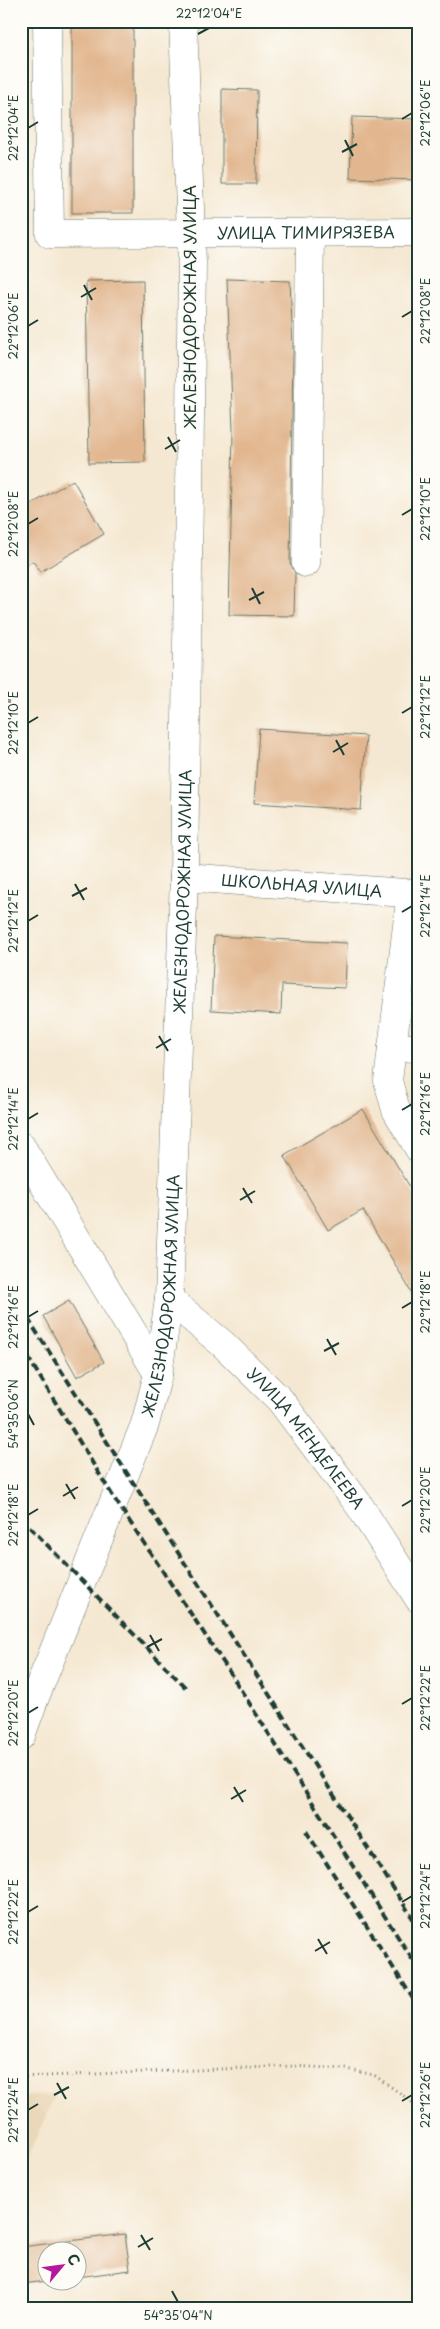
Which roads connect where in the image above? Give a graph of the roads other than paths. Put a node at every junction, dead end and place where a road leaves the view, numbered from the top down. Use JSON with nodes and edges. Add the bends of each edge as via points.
{"nodes":[{"id":1,"x":47,"y":21,"type":"edge"},
{"id":2,"x":183,"y":21,"type":"edge"},
{"id":3,"x":192,"y":232,"type":"junction"},
{"id":4,"x":310,"y":232,"type":"junction"},
{"id":5,"x":419,"y":232,"type":"edge"},
{"id":6,"x":306,"y":564,"type":"dead end"},
{"id":7,"x":184,"y":877,"type":"junction"},
{"id":8,"x":415,"y":893,"type":"edge"},
{"id":9,"x":392,"y":1047,"type":"junction"},
{"id":10,"x":419,"y":1048,"type":"edge"},
{"id":11,"x":21,"y":1146,"type":"edge"},
{"id":12,"x":419,"y":1149,"type":"edge"},
{"id":13,"x":169,"y":1299,"type":"junction"},
{"id":14,"x":158,"y":1374,"type":"junction"},
{"id":15,"x":419,"y":1599,"type":"edge"},
{"id":16,"x":28,"y":1701,"type":"edge"},
{"id":17,"x":21,"y":1736,"type":"edge"}],
"edges":[{"from":1,"to":3,"type":"main road","name":"УЛИЦА ТИМИРЯЗЕВА","via":[[50,234]]},
{"from":2,"to":3,"type":"main road","name":"ЖЕЛЕЗНОДОРОЖНАЯ УЛИЦА"},
{"from":3,"to":4,"type":"main road","name":"УЛИЦА ТИМИРЯЗЕВА"},
{"from":3,"to":7,"type":"main road","name":"ЖЕЛЕЗНОДОРОЖНАЯ УЛИЦА"},
{"from":4,"to":5,"type":"main road","name":"УЛИЦА ТИМИРЯЗЕВА"},
{"from":4,"to":6,"type":"main road"},
{"from":7,"to":8,"type":"main road","name":"ШКОЛЬНАЯ УЛИЦА"},
{"from":7,"to":13,"type":"main road","name":"ЖЕЛЕЗНОДОРОЖНАЯ УЛИЦА"},
{"from":8,"to":9,"type":"main road"},
{"from":9,"to":10,"type":"main road"},
{"from":9,"to":12,"type":"main road","via":[[388,1081],[396,1110]]},
{"from":11,"to":14,"type":"main road"},
{"from":13,"to":14,"type":"main road","name":"ЖЕЛЕЗНОДОРОЖНАЯ УЛИЦА"},
{"from":13,"to":15,"type":"main road","name":"УЛИЦА МЕНДЕЛЕЕВА","via":[[224,1345],[280,1400],[359,1505]]},
{"from":14,"to":16,"type":"main road","name":"ЖЕЛЕЗНОДОРОЖНАЯ УЛИЦА","via":[[145,1424]]},
{"from":16,"to":17,"type":"main road","name":"ЖЕЛЕЗНОДОРОЖНАЯ УЛИЦА"}]}
